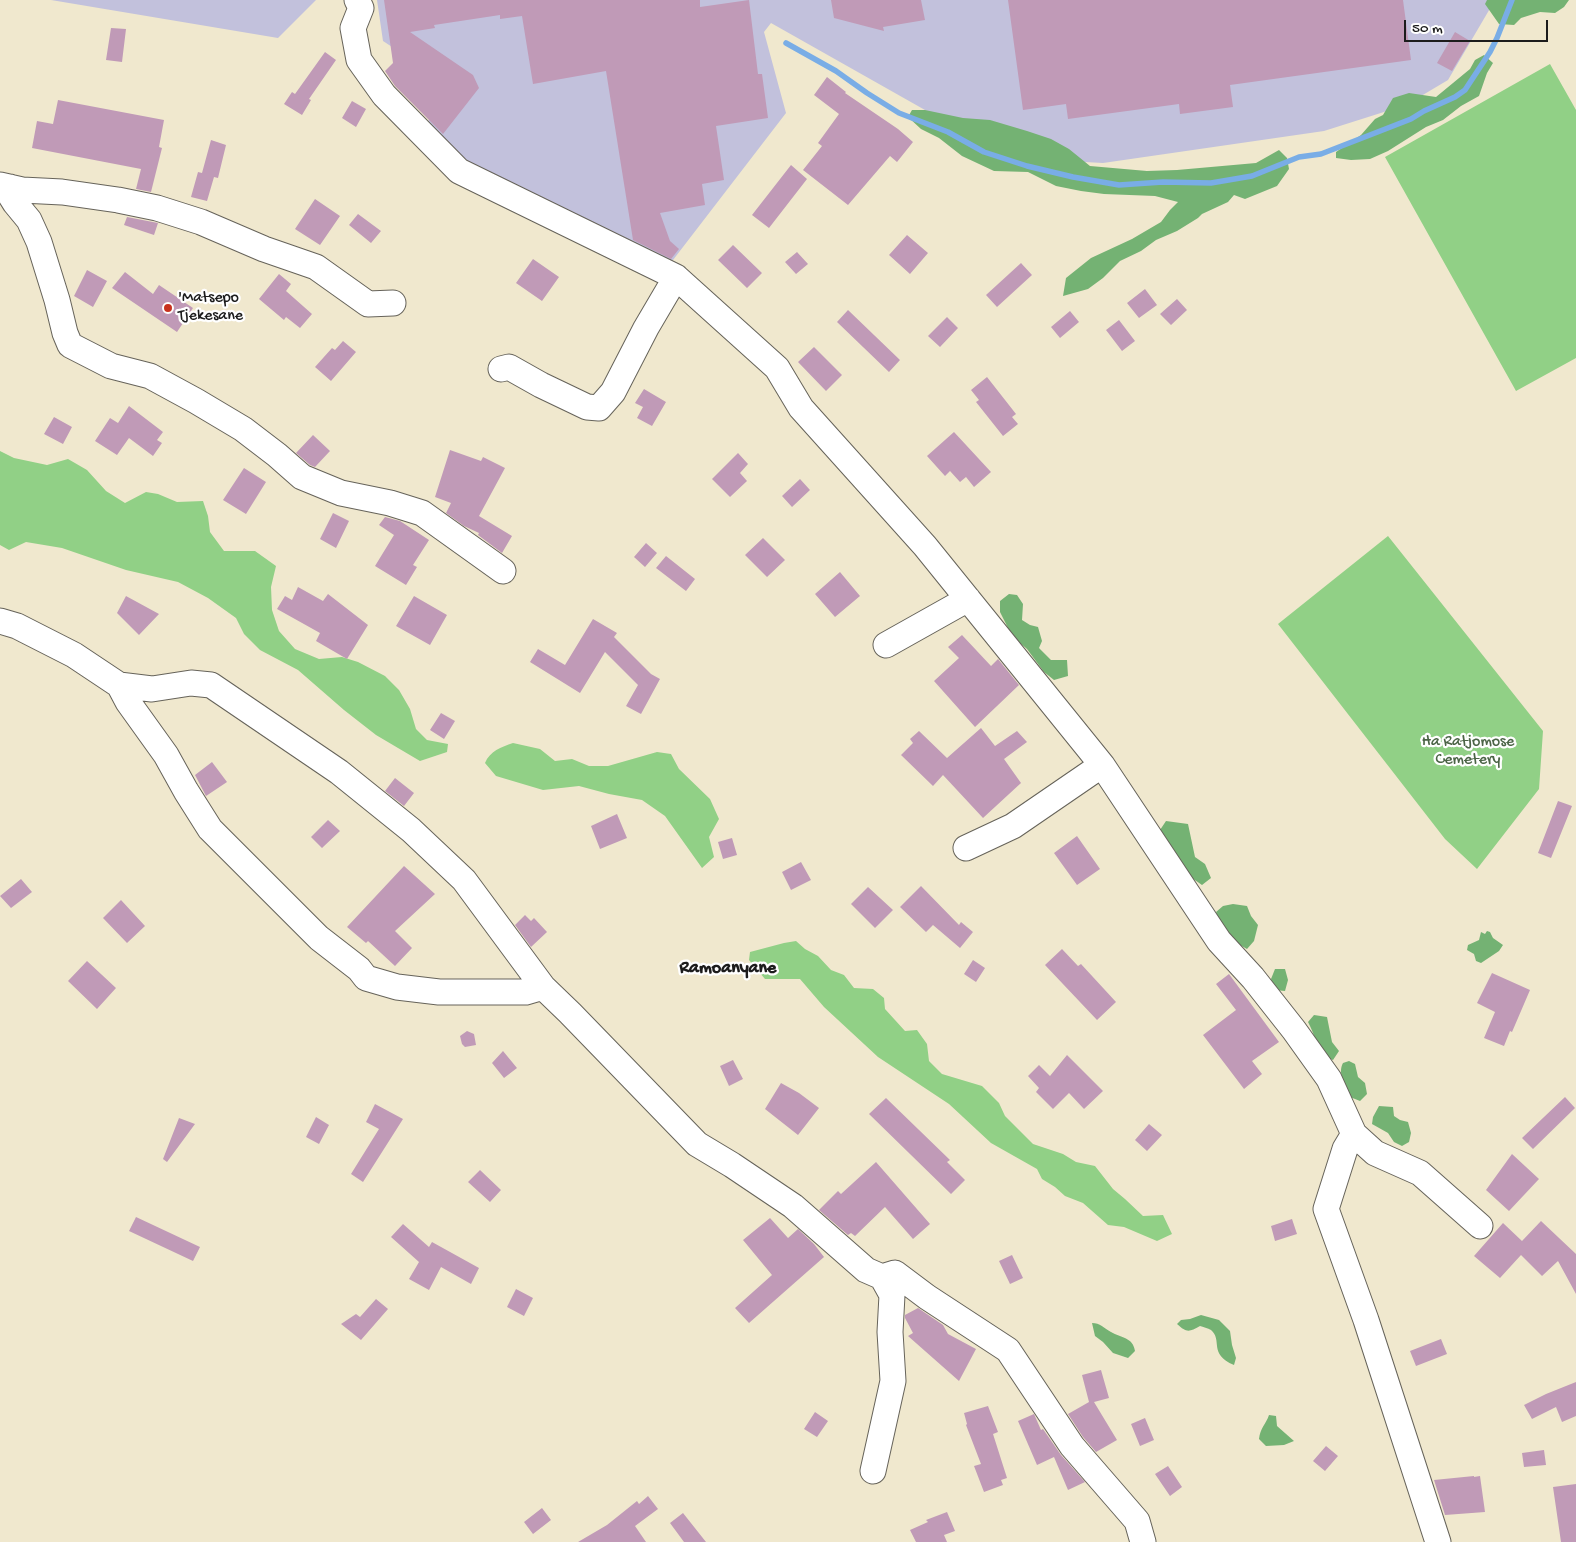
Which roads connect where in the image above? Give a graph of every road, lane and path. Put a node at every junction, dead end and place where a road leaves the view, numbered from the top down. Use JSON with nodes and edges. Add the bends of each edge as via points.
{"nodes":[{"id":1,"x":357,"y":0,"type":"edge"},
{"id":2,"x":5,"y":186,"type":"edge"},
{"id":3,"x":676,"y":276,"type":"junction"},
{"id":4,"x":393,"y":303,"type":"dead end"},
{"id":5,"x":500,"y":368,"type":"dead end"},
{"id":6,"x":503,"y":571,"type":"dead end"},
{"id":7,"x":968,"y":599,"type":"junction"},
{"id":8,"x":0,"y":621,"type":"edge"},
{"id":9,"x":886,"y":645,"type":"dead end"},
{"id":10,"x":119,"y":685,"type":"junction"},
{"id":11,"x":1102,"y":765,"type":"junction"},
{"id":12,"x":966,"y":848,"type":"dead end"},
{"id":13,"x":543,"y":987,"type":"junction"},
{"id":14,"x":1354,"y":1134,"type":"junction"},
{"id":15,"x":1480,"y":1226,"type":"dead end"},
{"id":16,"x":882,"y":1277,"type":"junction"},
{"id":17,"x":873,"y":1471,"type":"dead end"},
{"id":18,"x":1143,"y":1542,"type":"edge"},
{"id":19,"x":1438,"y":1542,"type":"edge"}],
"edges":[{"from":1,"to":3,"type":"street","via":[[361,8],[354,28],[359,60],[384,94],[459,171]]},
{"from":2,"to":4,"type":"street","via":[[157,208],[316,267],[368,304]]},
{"from":2,"to":6,"type":"street","via":[[39,242],[70,345],[111,366],[150,376],[196,401],[243,428],[302,477],[341,493],[422,513]]},
{"from":3,"to":5,"type":"street","via":[[613,392],[599,408],[587,407],[509,367]]},
{"from":3,"to":7,"type":"street","via":[[777,368],[800,408],[925,546]]},
{"from":7,"to":9,"type":"street"},
{"from":7,"to":11,"type":"street"},
{"from":8,"to":10,"type":"street","via":[[17,626],[74,655]]},
{"from":10,"to":13,"type":"street","via":[[152,689],[191,683],[211,685],[339,772],[411,830],[464,880]]},
{"from":10,"to":13,"type":"street","via":[[210,829],[319,938],[366,978],[397,987],[439,992],[526,992]]},
{"from":11,"to":12,"type":"street","via":[[1013,826]]},
{"from":11,"to":14,"type":"street","via":[[1219,941],[1253,978],[1328,1079]]},
{"from":13,"to":16,"type":"street","via":[[697,1144],[793,1206],[866,1270]]},
{"from":14,"to":15,"type":"street","via":[[1375,1153],[1420,1173]]},
{"from":14,"to":19,"type":"street","via":[[1345,1149],[1326,1209],[1384,1372]]},
{"from":16,"to":17,"type":"street","via":[[892,1295],[893,1381]]},
{"from":16,"to":18,"type":"street","via":[[895,1273],[1008,1350],[1072,1446],[1137,1521]]}]}
